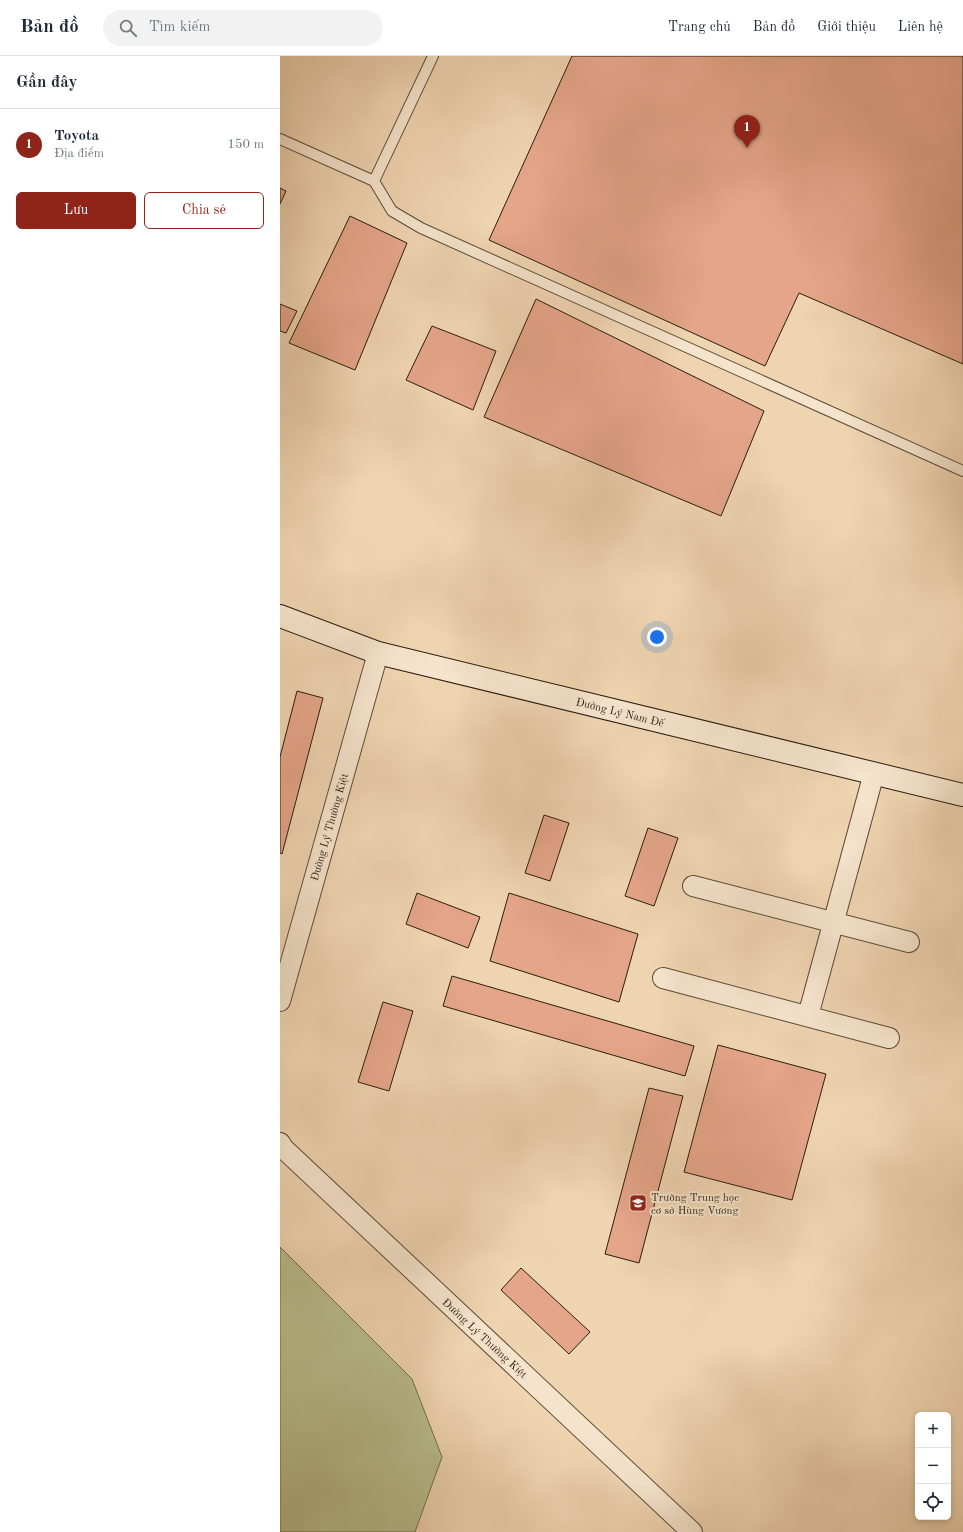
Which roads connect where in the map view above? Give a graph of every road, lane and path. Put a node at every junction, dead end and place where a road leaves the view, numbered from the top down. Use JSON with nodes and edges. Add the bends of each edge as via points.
{"nodes":[{"id":1,"x":433,"y":56,"type":"edge"},
{"id":2,"x":280,"y":139,"type":"edge"},
{"id":3,"x":374,"y":181,"type":"junction"},
{"id":4,"x":963,"y":471,"type":"edge"},
{"id":5,"x":280,"y":616,"type":"edge"},
{"id":6,"x":378,"y":653,"type":"junction"},
{"id":7,"x":874,"y":774,"type":"junction"},
{"id":8,"x":963,"y":795,"type":"edge"},
{"id":9,"x":693,"y":886,"type":"dead end"},
{"id":10,"x":833,"y":922,"type":"junction"},
{"id":11,"x":909,"y":942,"type":"dead end"},
{"id":12,"x":663,"y":978,"type":"dead end"},
{"id":13,"x":280,"y":1001,"type":"edge"},
{"id":14,"x":808,"y":1016,"type":"junction"},
{"id":15,"x":889,"y":1038,"type":"dead end"},
{"id":16,"x":280,"y":1143,"type":"edge"},
{"id":17,"x":692,"y":1532,"type":"edge"}],
"edges":[{"from":1,"to":3,"type":"lane"},
{"from":2,"to":3,"type":"lane"},
{"from":3,"to":4,"type":"lane","via":[[392,211],[421,228]]},
{"from":5,"to":6,"type":"street","name":"Đường Lý Nam Đế"},
{"from":6,"to":7,"type":"street","name":"Đường Lý Nam Đế"},
{"from":6,"to":13,"type":"street","name":"Đường Lý Thường Kiệt"},
{"from":7,"to":8,"type":"street","name":"Đường Lý Nam Đế"},
{"from":7,"to":10,"type":"street"},
{"from":9,"to":10,"type":"street"},
{"from":10,"to":11,"type":"street"},
{"from":10,"to":14,"type":"street"},
{"from":12,"to":14,"type":"street"},
{"from":14,"to":15,"type":"street"},
{"from":16,"to":17,"type":"street","name":"Đường Lý Thường Kiệt"}]}
